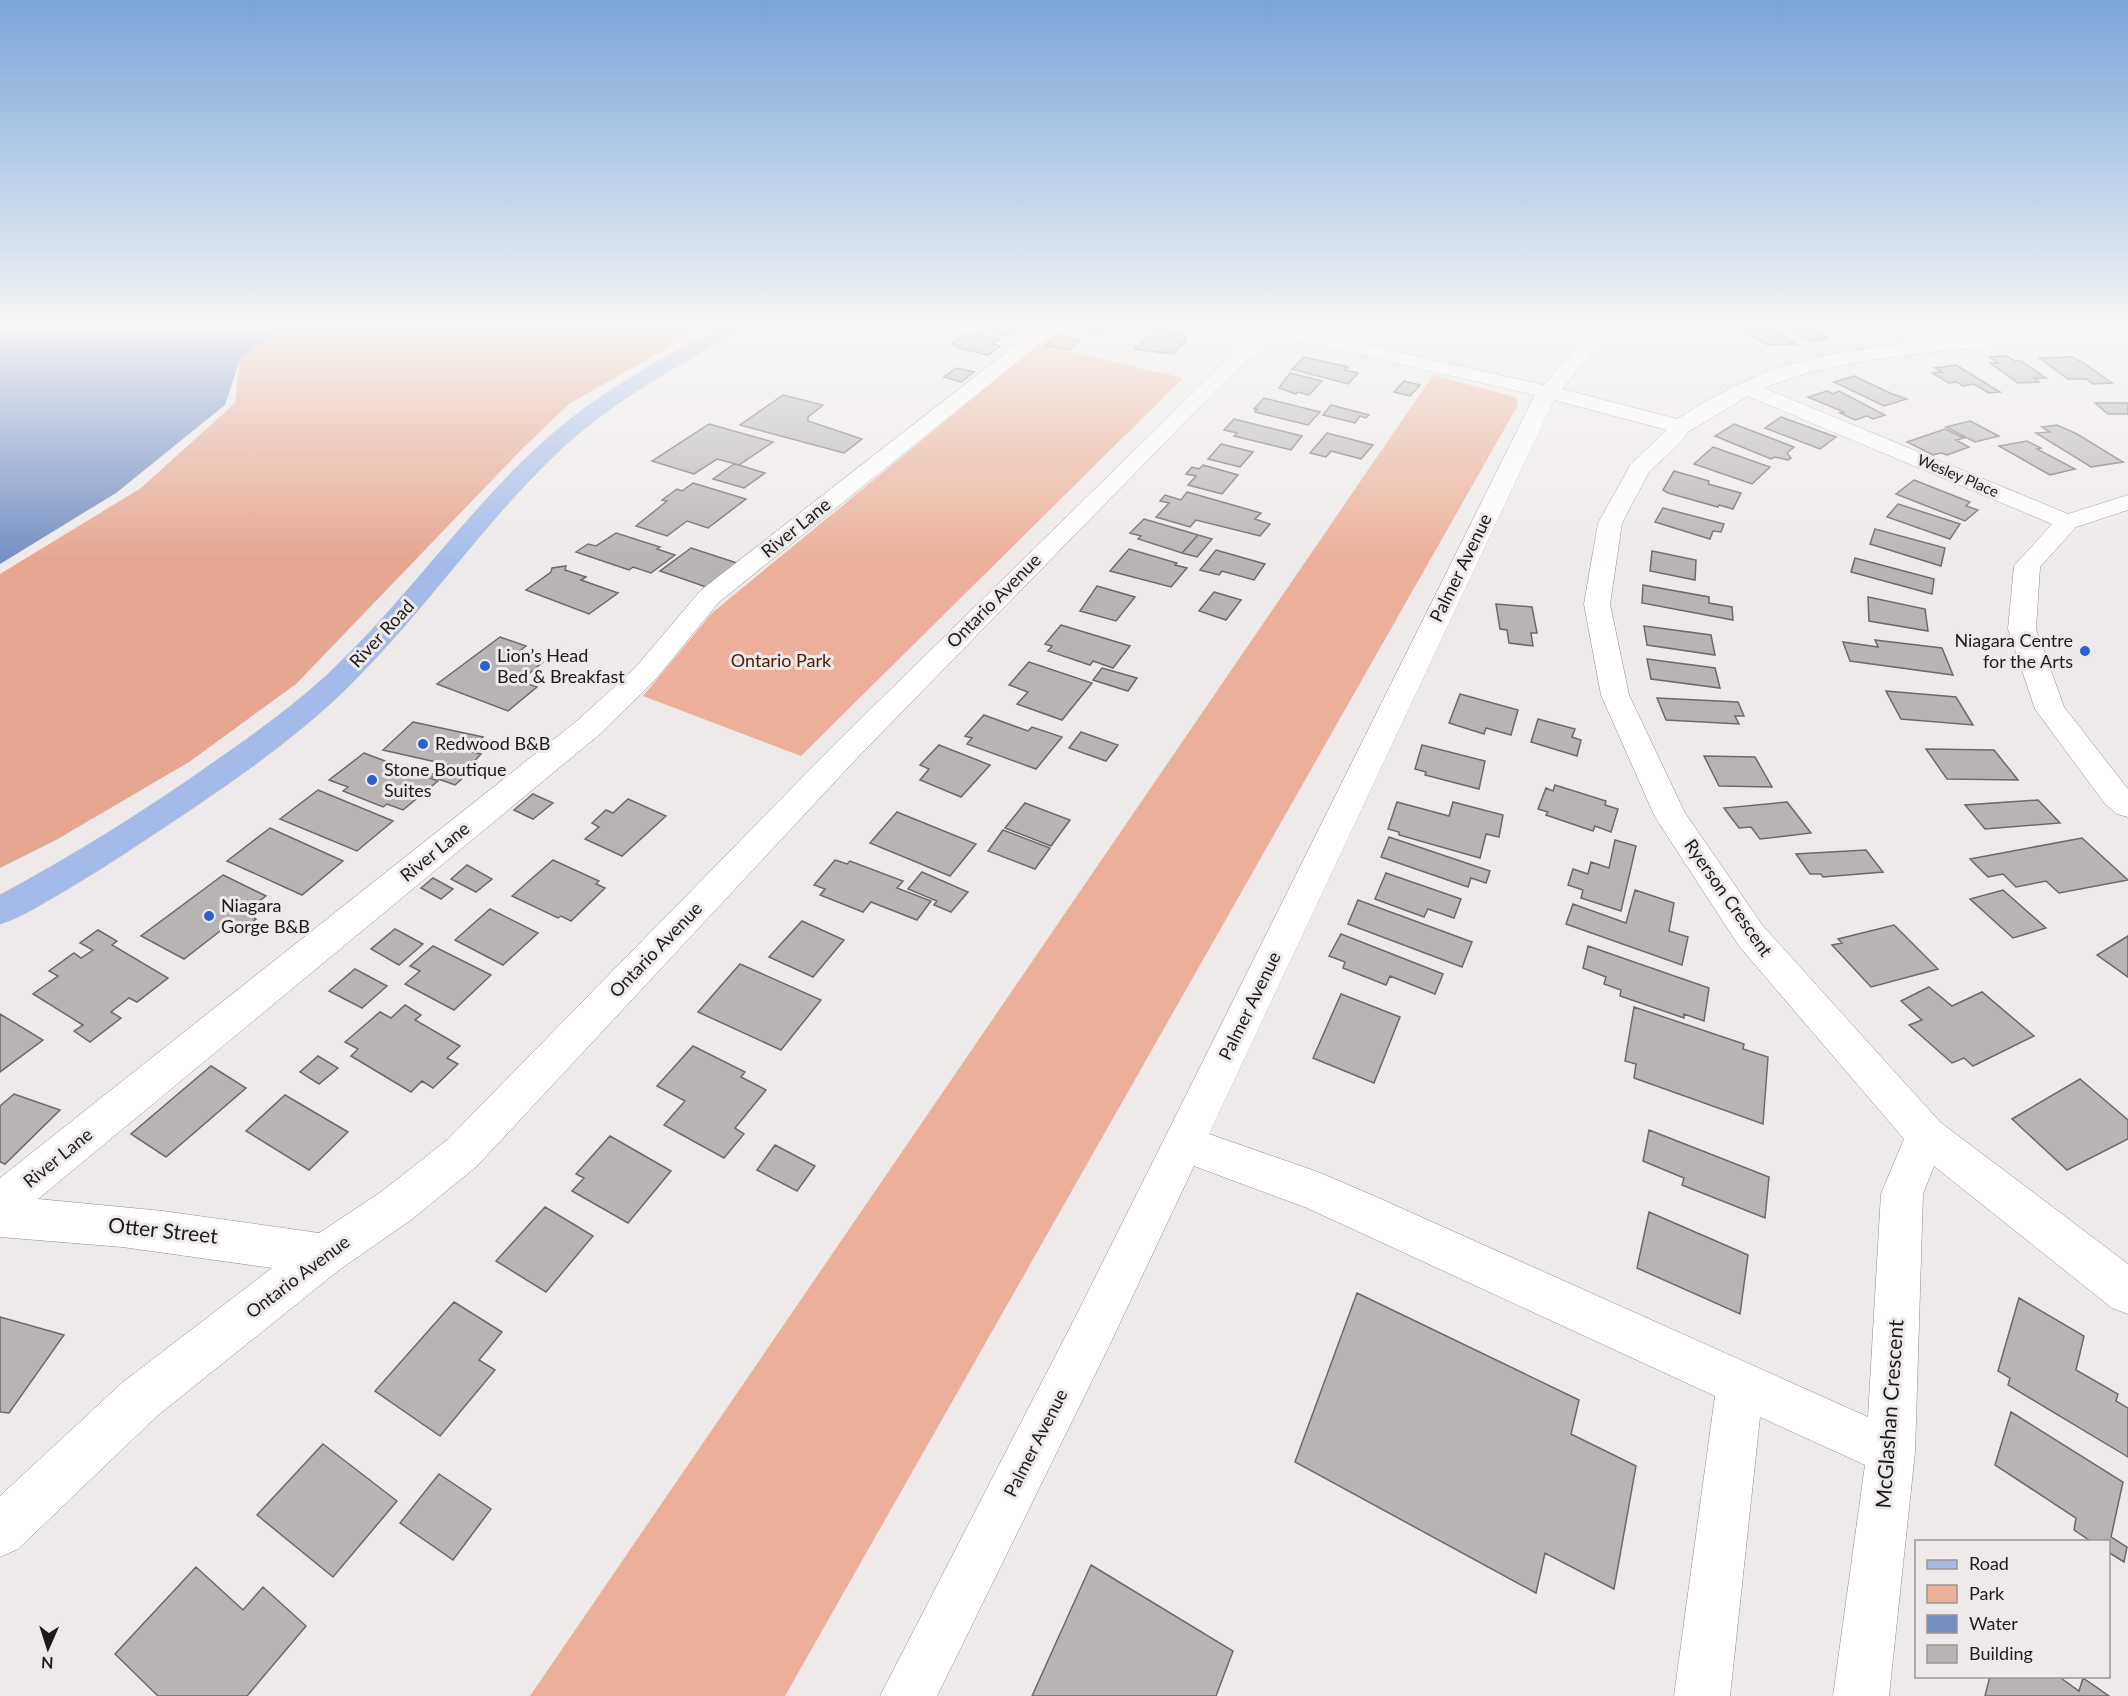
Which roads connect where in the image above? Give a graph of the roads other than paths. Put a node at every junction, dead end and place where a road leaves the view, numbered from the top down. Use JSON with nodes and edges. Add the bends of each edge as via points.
{"nodes":[{"id":1,"x":605,"y":405,"type":"edge"},
{"id":2,"x":952,"y":405,"type":"edge"},
{"id":3,"x":1190,"y":405,"type":"edge"},
{"id":4,"x":1542,"y":405,"type":"edge"},
{"id":5,"x":1598,"y":405,"type":"edge"},
{"id":6,"x":1720,"y":405,"type":"edge"},
{"id":7,"x":1788,"y":405,"type":"edge"},
{"id":8,"x":1680,"y":427,"type":"junction"},
{"id":9,"x":2128,"y":502,"type":"edge"},
{"id":10,"x":2067,"y":522,"type":"junction"},
{"id":11,"x":2128,"y":806,"type":"edge"},
{"id":12,"x":0,"y":911,"type":"edge"},
{"id":13,"x":1926,"y":1135,"type":"junction"},
{"id":14,"x":1183,"y":1144,"type":"junction"},
{"id":15,"x":0,"y":1204,"type":"edge"},
{"id":16,"x":0,"y":1217,"type":"edge"},
{"id":17,"x":324,"y":1255,"type":"junction"},
{"id":18,"x":2128,"y":1292,"type":"edge"},
{"id":19,"x":1740,"y":1384,"type":"junction"},
{"id":20,"x":1891,"y":1452,"type":"junction"},
{"id":21,"x":0,"y":1531,"type":"edge"},
{"id":22,"x":908,"y":1696,"type":"edge"},
{"id":23,"x":1702,"y":1696,"type":"edge"},
{"id":24,"x":1861,"y":1696,"type":"edge"}],
"edges":[{"from":1,"to":12,"type":"main road","name":"River Road","via":[[531,467],[376,642],[309,707],[183,800]]},
{"from":2,"to":15,"type":"street","name":"River Lane","via":[[710,596],[645,674],[590,726]]},
{"from":3,"to":17,"type":"street","name":"Ontario Avenue","via":[[847,750],[462,1153],[396,1206]]},
{"from":4,"to":14,"type":"street","name":"Palmer Avenue"},
{"from":5,"to":8,"type":"street"},
{"from":6,"to":8,"type":"street","name":"Ryerson Crescent"},
{"from":7,"to":10,"type":"street","name":"Wesley Place"},
{"from":8,"to":13,"type":"street","name":"Ryerson Crescent","via":[[1640,469],[1610,523],[1597,604],[1614,695],[1671,817],[1750,936]]},
{"from":9,"to":10,"type":"street"},
{"from":10,"to":11,"type":"street","via":[[2027,566],[2022,629],[2050,709],[2116,796]]},
{"from":13,"to":18,"type":"street","name":"Ryerson Crescent"},
{"from":13,"to":20,"type":"street","name":"McGlashan Crescent","via":[[1902,1194]]},
{"from":14,"to":19,"type":"street","via":[[1318,1192]]},
{"from":14,"to":22,"type":"street","name":"Palmer Avenue"},
{"from":16,"to":17,"type":"street","name":"Otter Street","via":[[230,1239]]},
{"from":17,"to":21,"type":"street","name":"Ontario Avenue","via":[[140,1399]]},
{"from":19,"to":20,"type":"street"},
{"from":19,"to":23,"type":"street"},
{"from":20,"to":24,"type":"street","name":"McGlashan Crescent"}]}
